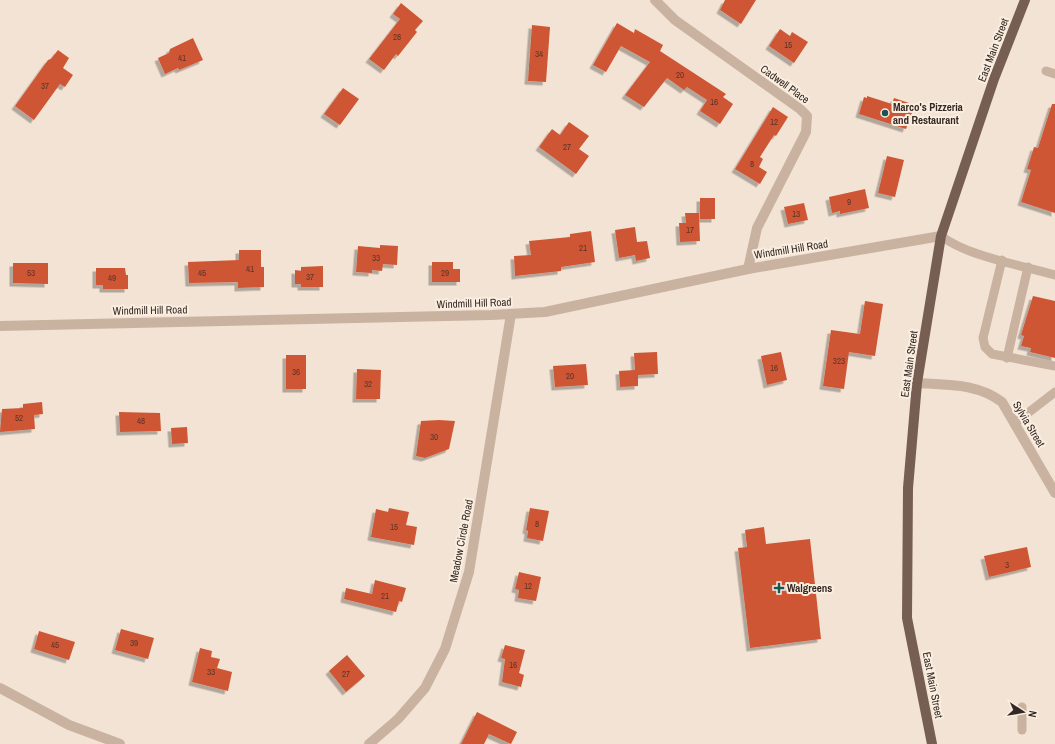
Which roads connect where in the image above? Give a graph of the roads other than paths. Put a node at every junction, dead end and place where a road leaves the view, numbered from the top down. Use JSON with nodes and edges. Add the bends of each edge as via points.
{"nodes":[{"id":1,"x":655,"y":0,"type":"edge"},
{"id":2,"x":1025,"y":0,"type":"edge"},
{"id":3,"x":941,"y":236,"type":"junction"},
{"id":4,"x":1002,"y":260,"type":"junction"},
{"id":5,"x":1028,"y":267,"type":"junction"},
{"id":6,"x":748,"y":268,"type":"junction"},
{"id":7,"x":1055,"y":275,"type":"edge"},
{"id":8,"x":511,"y":314,"type":"junction"},
{"id":9,"x":0,"y":326,"type":"edge"},
{"id":10,"x":1007,"y":358,"type":"junction"},
{"id":11,"x":1055,"y":366,"type":"edge"},
{"id":12,"x":917,"y":383,"type":"junction"},
{"id":13,"x":1055,"y":392,"type":"edge"},
{"id":14,"x":1015,"y":423,"type":"junction"},
{"id":15,"x":1055,"y":493,"type":"edge"},
{"id":16,"x":0,"y":688,"type":"edge"},
{"id":17,"x":1022,"y":708,"type":"dead end"},
{"id":18,"x":1022,"y":730,"type":"dead end"},
{"id":19,"x":120,"y":744,"type":"edge"},
{"id":20,"x":369,"y":744,"type":"edge"},
{"id":21,"x":932,"y":744,"type":"edge"}],
"edges":[{"from":1,"to":6,"type":"street","name":"Cadwell Place","via":[[675,20],[807,116],[806,132],[757,228]]},
{"from":2,"to":3,"type":"main road","name":"East Main Street","via":[[994,79]]},
{"from":3,"to":4,"type":"lane","via":[[967,250]]},
{"from":3,"to":6,"type":"street","name":"Windmill Hill Road"},
{"from":3,"to":12,"type":"main road","name":"East Main Street"},
{"from":4,"to":5,"type":"lane"},
{"from":4,"to":10,"type":"lane","via":[[983,338],[985,347],[992,354]]},
{"from":5,"to":7,"type":"lane"},
{"from":5,"to":10,"type":"lane"},
{"from":6,"to":8,"type":"street","name":"Windmill Hill Road","via":[[545,312]]},
{"from":8,"to":9,"type":"street","name":"Windmill Hill Road"},
{"from":8,"to":20,"type":"street","name":"Meadow Circle Road","via":[[469,572],[446,648],[425,688],[398,719]]},
{"from":10,"to":11,"type":"lane"},
{"from":12,"to":14,"type":"street","name":"Sylvia Street","via":[[985,391],[1002,402]]},
{"from":12,"to":21,"type":"main road","name":"East Main Street","via":[[908,488],[907,618]]},
{"from":13,"to":14,"type":"lane"},
{"from":14,"to":15,"type":"street","name":"Sylvia Street"},
{"from":16,"to":19,"type":"street","via":[[69,725]]},
{"from":17,"to":18,"type":"lane"}]}
